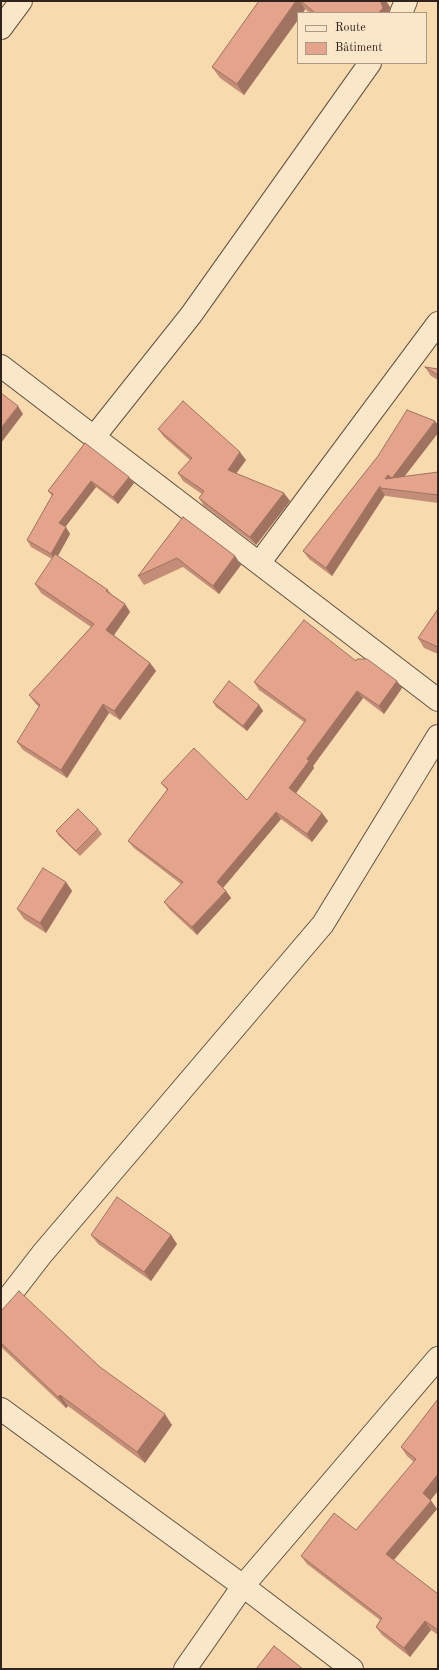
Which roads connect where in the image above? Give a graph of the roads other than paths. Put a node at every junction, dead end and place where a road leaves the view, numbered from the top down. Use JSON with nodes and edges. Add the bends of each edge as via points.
{"nodes":[{"id":1,"x":21,"y":1,"type":"edge"},
{"id":2,"x":406,"y":1,"type":"edge"},
{"id":3,"x":401,"y":12,"type":"edge"},
{"id":4,"x":1,"y":28,"type":"edge"},
{"id":5,"x":369,"y":64,"type":"edge"},
{"id":6,"x":438,"y":323,"type":"edge"},
{"id":7,"x":1,"y":366,"type":"edge"},
{"id":8,"x":94,"y":437,"type":"junction"},
{"id":9,"x":260,"y":562,"type":"junction"},
{"id":10,"x":438,"y":700,"type":"edge"},
{"id":11,"x":438,"y":736,"type":"edge"},
{"id":12,"x":1,"y":1307,"type":"edge"},
{"id":13,"x":438,"y":1358,"type":"edge"},
{"id":14,"x":1,"y":1409,"type":"edge"},
{"id":15,"x":243,"y":1586,"type":"junction"},
{"id":16,"x":185,"y":1669,"type":"edge"},
{"id":17,"x":352,"y":1669,"type":"edge"}],
"edges":[{"from":1,"to":4,"type":"street"},
{"from":2,"to":3,"type":"street"},
{"from":5,"to":8,"type":"street","via":[[191,315]]},
{"from":6,"to":9,"type":"street"},
{"from":7,"to":8,"type":"street"},
{"from":8,"to":9,"type":"street"},
{"from":9,"to":10,"type":"street"},
{"from":11,"to":12,"type":"street","via":[[323,924],[42,1254]]},
{"from":13,"to":15,"type":"street"},
{"from":14,"to":15,"type":"street"},
{"from":15,"to":16,"type":"street"},
{"from":15,"to":17,"type":"street"}]}
